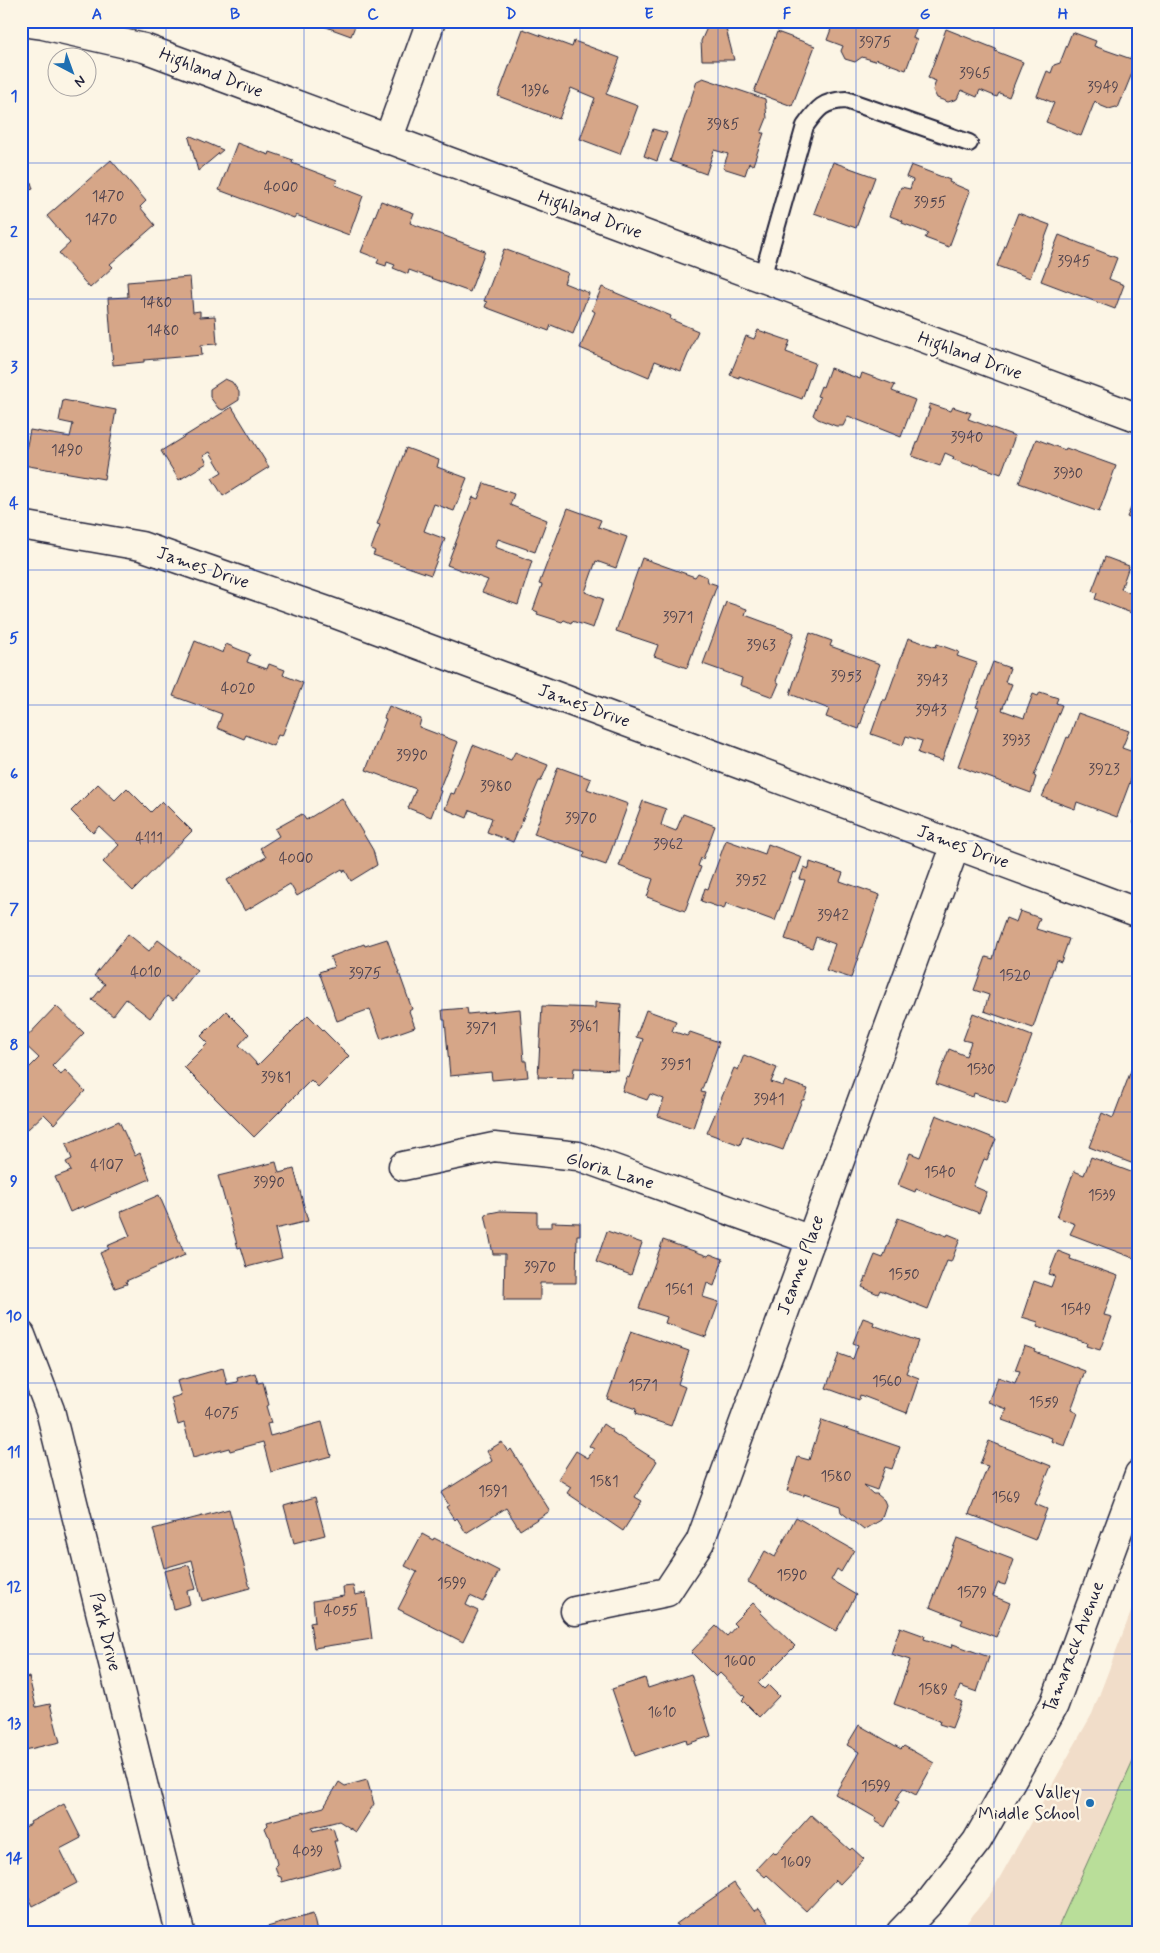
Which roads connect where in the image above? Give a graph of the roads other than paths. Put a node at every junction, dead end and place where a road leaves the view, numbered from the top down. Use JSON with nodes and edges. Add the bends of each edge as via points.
{"nodes":[{"id":1,"x":431,"y":21,"type":"edge"},
{"id":2,"x":35,"y":22,"type":"edge"},
{"id":3,"x":388,"y":140,"type":"junction"},
{"id":4,"x":970,"y":143,"type":"dead end"},
{"id":5,"x":762,"y":278,"type":"junction"},
{"id":6,"x":1139,"y":418,"type":"edge"},
{"id":7,"x":21,"y":525,"type":"edge"},
{"id":8,"x":956,"y":844,"type":"junction"},
{"id":9,"x":1139,"y":913,"type":"edge"},
{"id":10,"x":403,"y":1166,"type":"dead end"},
{"id":11,"x":810,"y":1240,"type":"junction"},
{"id":12,"x":21,"y":1335,"type":"edge"},
{"id":13,"x":1139,"y":1474,"type":"edge"},
{"id":14,"x":575,"y":1612,"type":"dead end"},
{"id":15,"x":180,"y":1932,"type":"edge"},
{"id":16,"x":901,"y":1932,"type":"edge"}],
"edges":[{"from":1,"to":3,"type":"street"},
{"from":2,"to":3,"type":"street","name":"Highland Drive","via":[[144,48]]},
{"from":3,"to":5,"type":"street","name":"Highland Drive"},
{"from":4,"to":5,"type":"lane","via":[[846,100],[832,101],[818,108],[805,126]]},
{"from":5,"to":6,"type":"street","name":"Highland Drive"},
{"from":7,"to":8,"type":"street","name":"James Drive","via":[[140,546]]},
{"from":8,"to":9,"type":"street","name":"James Drive"},
{"from":8,"to":11,"type":"street","name":"Jeanne Place"},
{"from":10,"to":11,"type":"street","name":"Gloria Lane","via":[[494,1147],[578,1156]]},
{"from":11,"to":14,"type":"street","name":"Jeanne Place","via":[[700,1542],[667,1592]]},
{"from":12,"to":15,"type":"street","name":"Park Drive","via":[[50,1410]]},
{"from":13,"to":16,"type":"street","name":"Tamarack Avenue","via":[[1054,1705],[977,1841],[929,1903]]}]}
